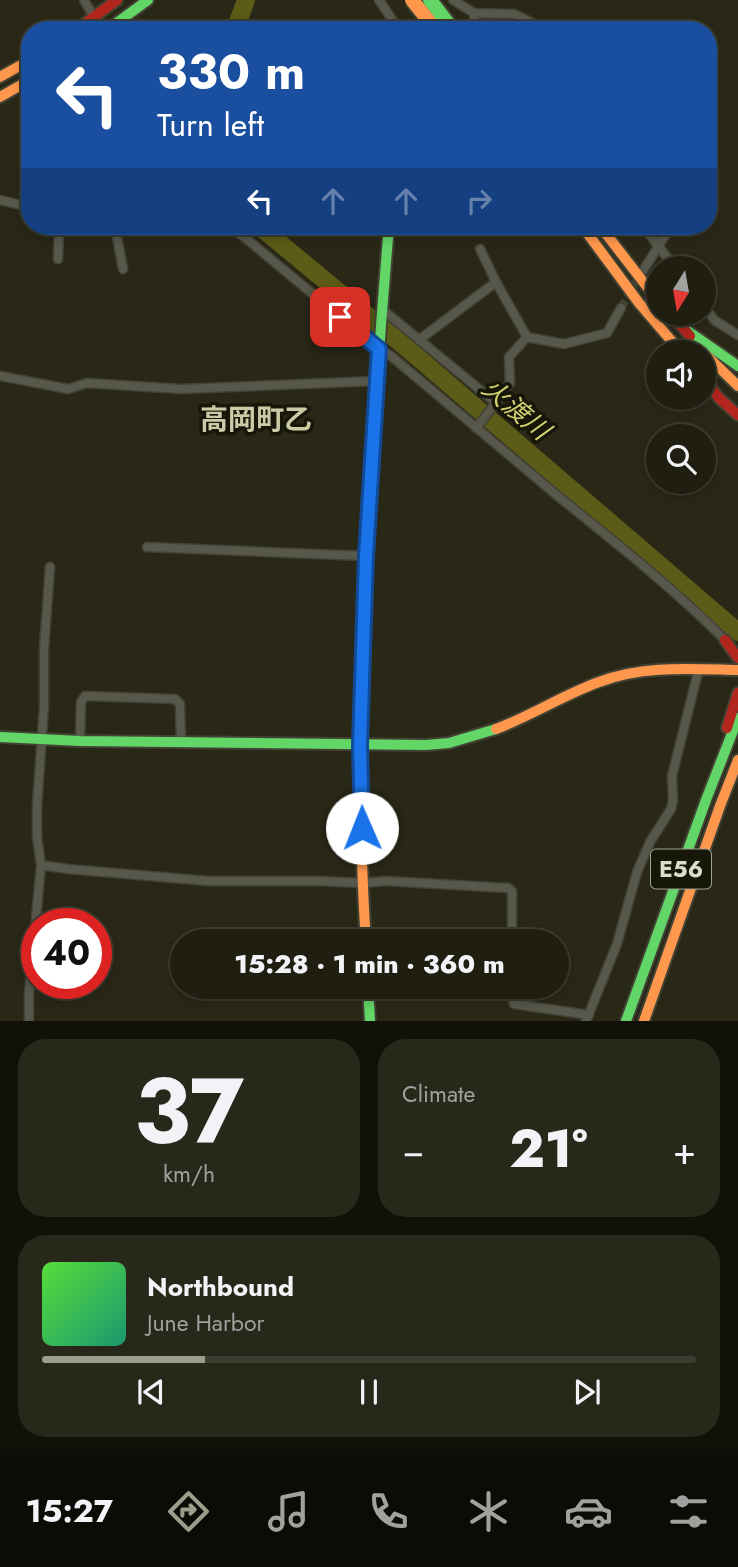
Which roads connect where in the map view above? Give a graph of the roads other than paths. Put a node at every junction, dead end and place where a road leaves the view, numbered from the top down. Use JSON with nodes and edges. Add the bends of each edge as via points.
{"nodes":[{"id":1,"x":84,"y":0,"type":"edge"},
{"id":2,"x":117,"y":0,"type":"edge"},
{"id":3,"x":148,"y":0,"type":"edge"},
{"id":4,"x":379,"y":0,"type":"edge"},
{"id":5,"x":412,"y":0,"type":"edge"},
{"id":6,"x":430,"y":0,"type":"edge"},
{"id":7,"x":439,"y":0,"type":"edge"},
{"id":8,"x":453,"y":0,"type":"edge"},
{"id":9,"x":474,"y":13,"type":"junction"},
{"id":10,"x":94,"y":21,"type":"edge"},
{"id":11,"x":99,"y":21,"type":"edge"},
{"id":12,"x":119,"y":21,"type":"edge"},
{"id":13,"x":393,"y":21,"type":"edge"},
{"id":14,"x":429,"y":21,"type":"edge"},
{"id":15,"x":432,"y":21,"type":"edge"},
{"id":16,"x":446,"y":21,"type":"edge"},
{"id":17,"x":474,"y":21,"type":"edge"},
{"id":18,"x":528,"y":21,"type":"edge"},
{"id":19,"x":21,"y":65,"type":"edge"},
{"id":20,"x":0,"y":76,"type":"edge"},
{"id":21,"x":21,"y":88,"type":"edge"},
{"id":22,"x":0,"y":97,"type":"edge"},
{"id":23,"x":0,"y":200,"type":"edge"},
{"id":24,"x":21,"y":205,"type":"edge"},
{"id":25,"x":59,"y":235,"type":"edge"},
{"id":26,"x":117,"y":235,"type":"edge"},
{"id":27,"x":241,"y":235,"type":"edge"},
{"id":28,"x":388,"y":235,"type":"edge"},
{"id":29,"x":589,"y":235,"type":"edge"},
{"id":30,"x":607,"y":235,"type":"edge"},
{"id":31,"x":651,"y":235,"type":"edge"},
{"id":32,"x":665,"y":235,"type":"edge"},
{"id":33,"x":659,"y":245,"type":"junction"},
{"id":34,"x":480,"y":249,"type":"dead end"},
{"id":35,"x":667,"y":256,"type":"edge"},
{"id":36,"x":58,"y":259,"type":"dead end"},
{"id":37,"x":123,"y":269,"type":"dead end"},
{"id":38,"x":643,"y":271,"type":"tunnel mouth"},
{"id":39,"x":496,"y":282,"type":"junction"},
{"id":40,"x":646,"y":287,"type":"edge"},
{"id":41,"x":621,"y":308,"type":"tunnel mouth"},
{"id":42,"x":382,"y":314,"type":"junction"},
{"id":43,"x":716,"y":321,"type":"edge"},
{"id":44,"x":682,"y":326,"type":"edge"},
{"id":45,"x":685,"y":329,"type":"junction"},
{"id":46,"x":738,"y":335,"type":"edge"},
{"id":47,"x":527,"y":337,"type":"junction"},
{"id":48,"x":419,"y":340,"type":"junction"},
{"id":49,"x":671,"y":340,"type":"edge"},
{"id":50,"x":694,"y":340,"type":"edge"},
{"id":51,"x":380,"y":347,"type":"junction"},
{"id":52,"x":716,"y":365,"type":"edge"},
{"id":53,"x":738,"y":366,"type":"edge"},
{"id":54,"x":0,"y":376,"type":"edge"},
{"id":55,"x":716,"y":378,"type":"edge"},
{"id":56,"x":376,"y":381,"type":"junction"},
{"id":57,"x":738,"y":386,"type":"edge"},
{"id":58,"x":716,"y":394,"type":"edge"},
{"id":59,"x":738,"y":396,"type":"edge"},
{"id":60,"x":494,"y":406,"type":"junction"},
{"id":61,"x":738,"y":415,"type":"edge"},
{"id":62,"x":478,"y":426,"type":"junction"},
{"id":63,"x":147,"y":547,"type":"dead end"},
{"id":64,"x":366,"y":556,"type":"junction"},
{"id":65,"x":50,"y":567,"type":"dead end"},
{"id":66,"x":725,"y":640,"type":"joint"},
{"id":67,"x":738,"y":659,"type":"edge"},
{"id":68,"x":699,"y":668,"type":"junction"},
{"id":69,"x":738,"y":670,"type":"edge"},
{"id":70,"x":738,"y":693,"type":"edge"},
{"id":71,"x":738,"y":718,"type":"edge"},
{"id":72,"x":0,"y":737,"type":"edge"},
{"id":73,"x":42,"y":740,"type":"junction"},
{"id":74,"x":80,"y":741,"type":"junction"},
{"id":75,"x":181,"y":743,"type":"junction"},
{"id":76,"x":360,"y":745,"type":"junction"},
{"id":77,"x":738,"y":760,"type":"edge"},
{"id":78,"x":706,"y":800,"type":"junction"},
{"id":79,"x":41,"y":864,"type":"junction"},
{"id":80,"x":362,"y":883,"type":"junction"},
{"id":81,"x":365,"y":929,"type":"edge"},
{"id":82,"x":512,"y":929,"type":"edge"},
{"id":83,"x":369,"y":999,"type":"edge"},
{"id":84,"x":512,"y":999,"type":"edge"},
{"id":85,"x":587,"y":1018,"type":"edge"},
{"id":86,"x":29,"y":1021,"type":"edge"},
{"id":87,"x":370,"y":1021,"type":"edge"},
{"id":88,"x":626,"y":1021,"type":"edge"},
{"id":89,"x":644,"y":1021,"type":"edge"}],
"edges":[{"from":1,"to":10,"type":"street"},
{"from":2,"to":11,"type":"main road"},
{"from":3,"to":12,"type":"main road"},
{"from":4,"to":13,"type":"street"},
{"from":5,"to":14,"type":"main road","bridge":true},
{"from":6,"to":16,"type":"main road","bridge":true},
{"from":7,"to":15,"type":"main road"},
{"from":8,"to":9,"type":"street"},
{"from":9,"to":17,"type":"street"},
{"from":9,"to":18,"type":"street","via":[[514,14]]},
{"from":19,"to":20,"type":"main road"},
{"from":21,"to":22,"type":"main road"},
{"from":23,"to":24,"type":"street"},
{"from":25,"to":36,"type":"street"},
{"from":26,"to":37,"type":"street"},
{"from":27,"to":51,"type":"street"},
{"from":28,"to":42,"type":"main road"},
{"from":29,"to":49,"type":"main road"},
{"from":30,"to":40,"type":"main road"},
{"from":31,"to":33,"type":"street"},
{"from":32,"to":33,"type":"street"},
{"from":33,"to":35,"type":"street"},
{"from":33,"to":38,"type":"street"},
{"from":34,"to":39,"type":"street"},
{"from":39,"to":47,"type":"street"},
{"from":39,"to":48,"type":"street"},
{"from":41,"to":47,"type":"street","via":[[607,333],[564,344]]},
{"from":42,"to":48,"type":"street"},
{"from":42,"to":51,"type":"main road"},
{"from":43,"to":46,"type":"street"},
{"from":44,"to":45,"type":"main road"},
{"from":45,"to":50,"type":"main road"},
{"from":45,"to":53,"type":"main road"},
{"from":47,"to":60,"type":"street","via":[[509,357],[510,383]]},
{"from":48,"to":60,"type":"street"},
{"from":51,"to":56,"type":"main road"},
{"from":51,"to":62,"type":"street"},
{"from":52,"to":57,"type":"main road"},
{"from":54,"to":56,"type":"street","via":[[68,388],[87,383],[181,389]]},
{"from":55,"to":59,"type":"main road"},
{"from":56,"to":64,"type":"main road"},
{"from":58,"to":61,"type":"main road"},
{"from":60,"to":62,"type":"street"},
{"from":62,"to":66,"type":"street"},
{"from":63,"to":64,"type":"street"},
{"from":64,"to":76,"type":"main road"},
{"from":65,"to":73,"type":"street"},
{"from":66,"to":67,"type":"main road"},
{"from":68,"to":69,"type":"main road"},
{"from":68,"to":76,"type":"main road","via":[[647,671],[601,681],[502,727],[449,743]]},
{"from":68,"to":85,"type":"street","via":[[672,776],[671,809],[637,872],[617,944]]},
{"from":70,"to":78,"type":"main road"},
{"from":71,"to":78,"type":"main road","number":"E56"},
{"from":72,"to":73,"type":"main road"},
{"from":73,"to":74,"type":"main road"},
{"from":73,"to":79,"type":"street","via":[[37,806]]},
{"from":74,"to":75,"type":"main road"},
{"from":74,"to":75,"type":"street","via":[[85,696],[175,699],[180,704]]},
{"from":75,"to":76,"type":"main road"},
{"from":76,"to":80,"type":"main road"},
{"from":77,"to":89,"type":"main road","number":"E56"},
{"from":78,"to":88,"type":"main road","number":"E56"},
{"from":79,"to":80,"type":"street","via":[[208,881]]},
{"from":79,"to":86,"type":"street"},
{"from":80,"to":81,"type":"main road"},
{"from":80,"to":82,"type":"street","via":[[508,888],[512,891]]},
{"from":83,"to":87,"type":"main road"},
{"from":84,"to":85,"type":"street","via":[[514,1004]]}]}
